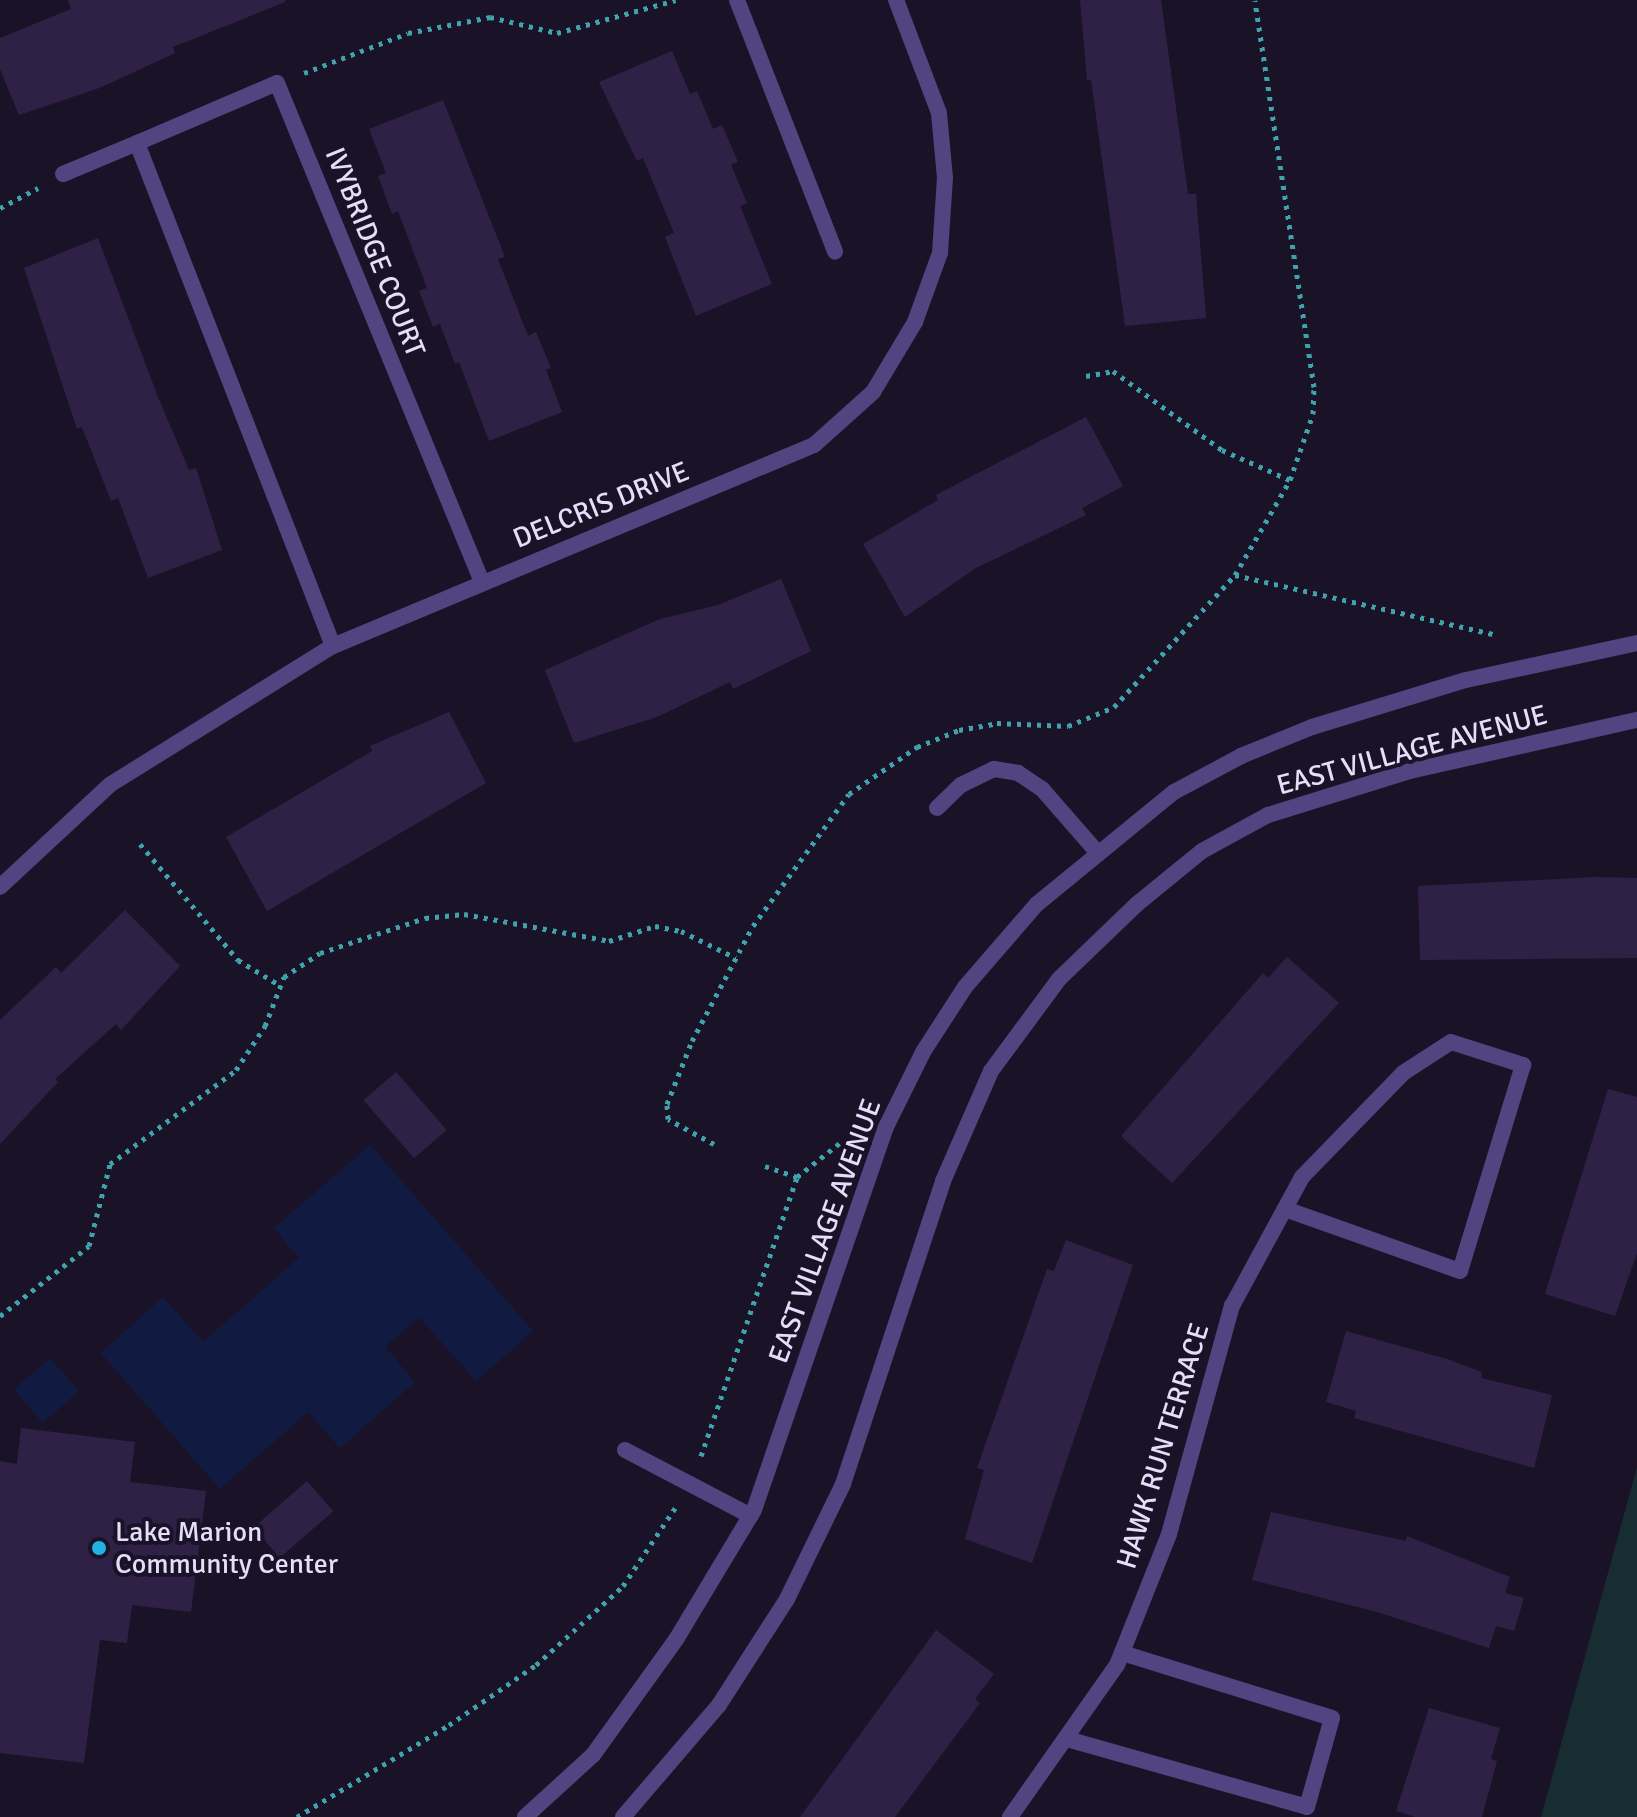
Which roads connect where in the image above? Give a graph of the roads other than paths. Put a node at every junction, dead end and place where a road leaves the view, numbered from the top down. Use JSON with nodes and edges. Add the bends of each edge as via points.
{"nodes":[{"id":1,"x":737,"y":0,"type":"edge"},
{"id":2,"x":896,"y":0,"type":"edge"},
{"id":3,"x":137,"y":143,"type":"junction"},
{"id":4,"x":63,"y":174,"type":"road end"},
{"id":5,"x":835,"y":252,"type":"dead end"},
{"id":6,"x":482,"y":582,"type":"junction"},
{"id":7,"x":1637,"y":643,"type":"edge"},
{"id":8,"x":333,"y":646,"type":"junction"},
{"id":9,"x":1637,"y":720,"type":"edge"},
{"id":10,"x":937,"y":808,"type":"dead end"},
{"id":11,"x":1096,"y":851,"type":"junction"},
{"id":12,"x":0,"y":887,"type":"edge"},
{"id":13,"x":1285,"y":1209,"type":"junction"},
{"id":14,"x":625,"y":1450,"type":"dead end"},
{"id":15,"x":751,"y":1516,"type":"junction"},
{"id":16,"x":1122,"y":1653,"type":"junction"},
{"id":17,"x":1067,"y":1739,"type":"junction"},
{"id":18,"x":525,"y":1817,"type":"edge"},
{"id":19,"x":623,"y":1817,"type":"edge"},
{"id":20,"x":1010,"y":1817,"type":"edge"}],
"edges":[{"from":1,"to":5,"type":"street"},
{"from":2,"to":6,"type":"street","name":"DELCRIS DRIVE","via":[[939,113],[945,178],[940,253],[915,322],[873,392],[814,445]]},
{"from":3,"to":4,"type":"street"},
{"from":3,"to":6,"type":"street","name":"IVYBRIDGE COURT","via":[[277,83]]},
{"from":3,"to":8,"type":"street"},
{"from":6,"to":8,"type":"street","name":"DELCRIS DRIVE"},
{"from":7,"to":11,"type":"street","name":"EAST VILLAGE AVENUE","via":[[1466,680],[1312,727],[1241,756],[1174,792]]},
{"from":8,"to":12,"type":"street","name":"DELCRIS DRIVE","via":[[111,784]]},
{"from":9,"to":19,"type":"street","name":"EAST VILLAGE AVENUE","via":[[1410,771],[1268,815],[1202,851],[1059,979],[991,1071],[943,1181],[843,1484],[787,1599],[719,1705]]},
{"from":10,"to":11,"type":"street","via":[[961,785],[994,769],[1018,773],[1042,789]]},
{"from":11,"to":15,"type":"street","name":"EAST VILLAGE AVENUE","via":[[996,948],[923,1052],[886,1127]]},
{"from":13,"to":13,"type":"street","name":"HAWK RUN TERRACE","via":[[1302,1177],[1393,1084],[1451,1042],[1523,1065],[1460,1271]]},
{"from":13,"to":16,"type":"street","name":"HAWK RUN TERRACE","via":[[1232,1306],[1169,1534]]},
{"from":14,"to":15,"type":"street"},
{"from":15,"to":18,"type":"street","name":"EAST VILLAGE AVENUE","via":[[677,1638],[593,1755]]},
{"from":16,"to":17,"type":"street","name":"HAWK RUN TERRACE"},
{"from":16,"to":17,"type":"street","via":[[1332,1718],[1307,1807]]},
{"from":17,"to":20,"type":"street","name":"HAWK RUN TERRACE"}]}
